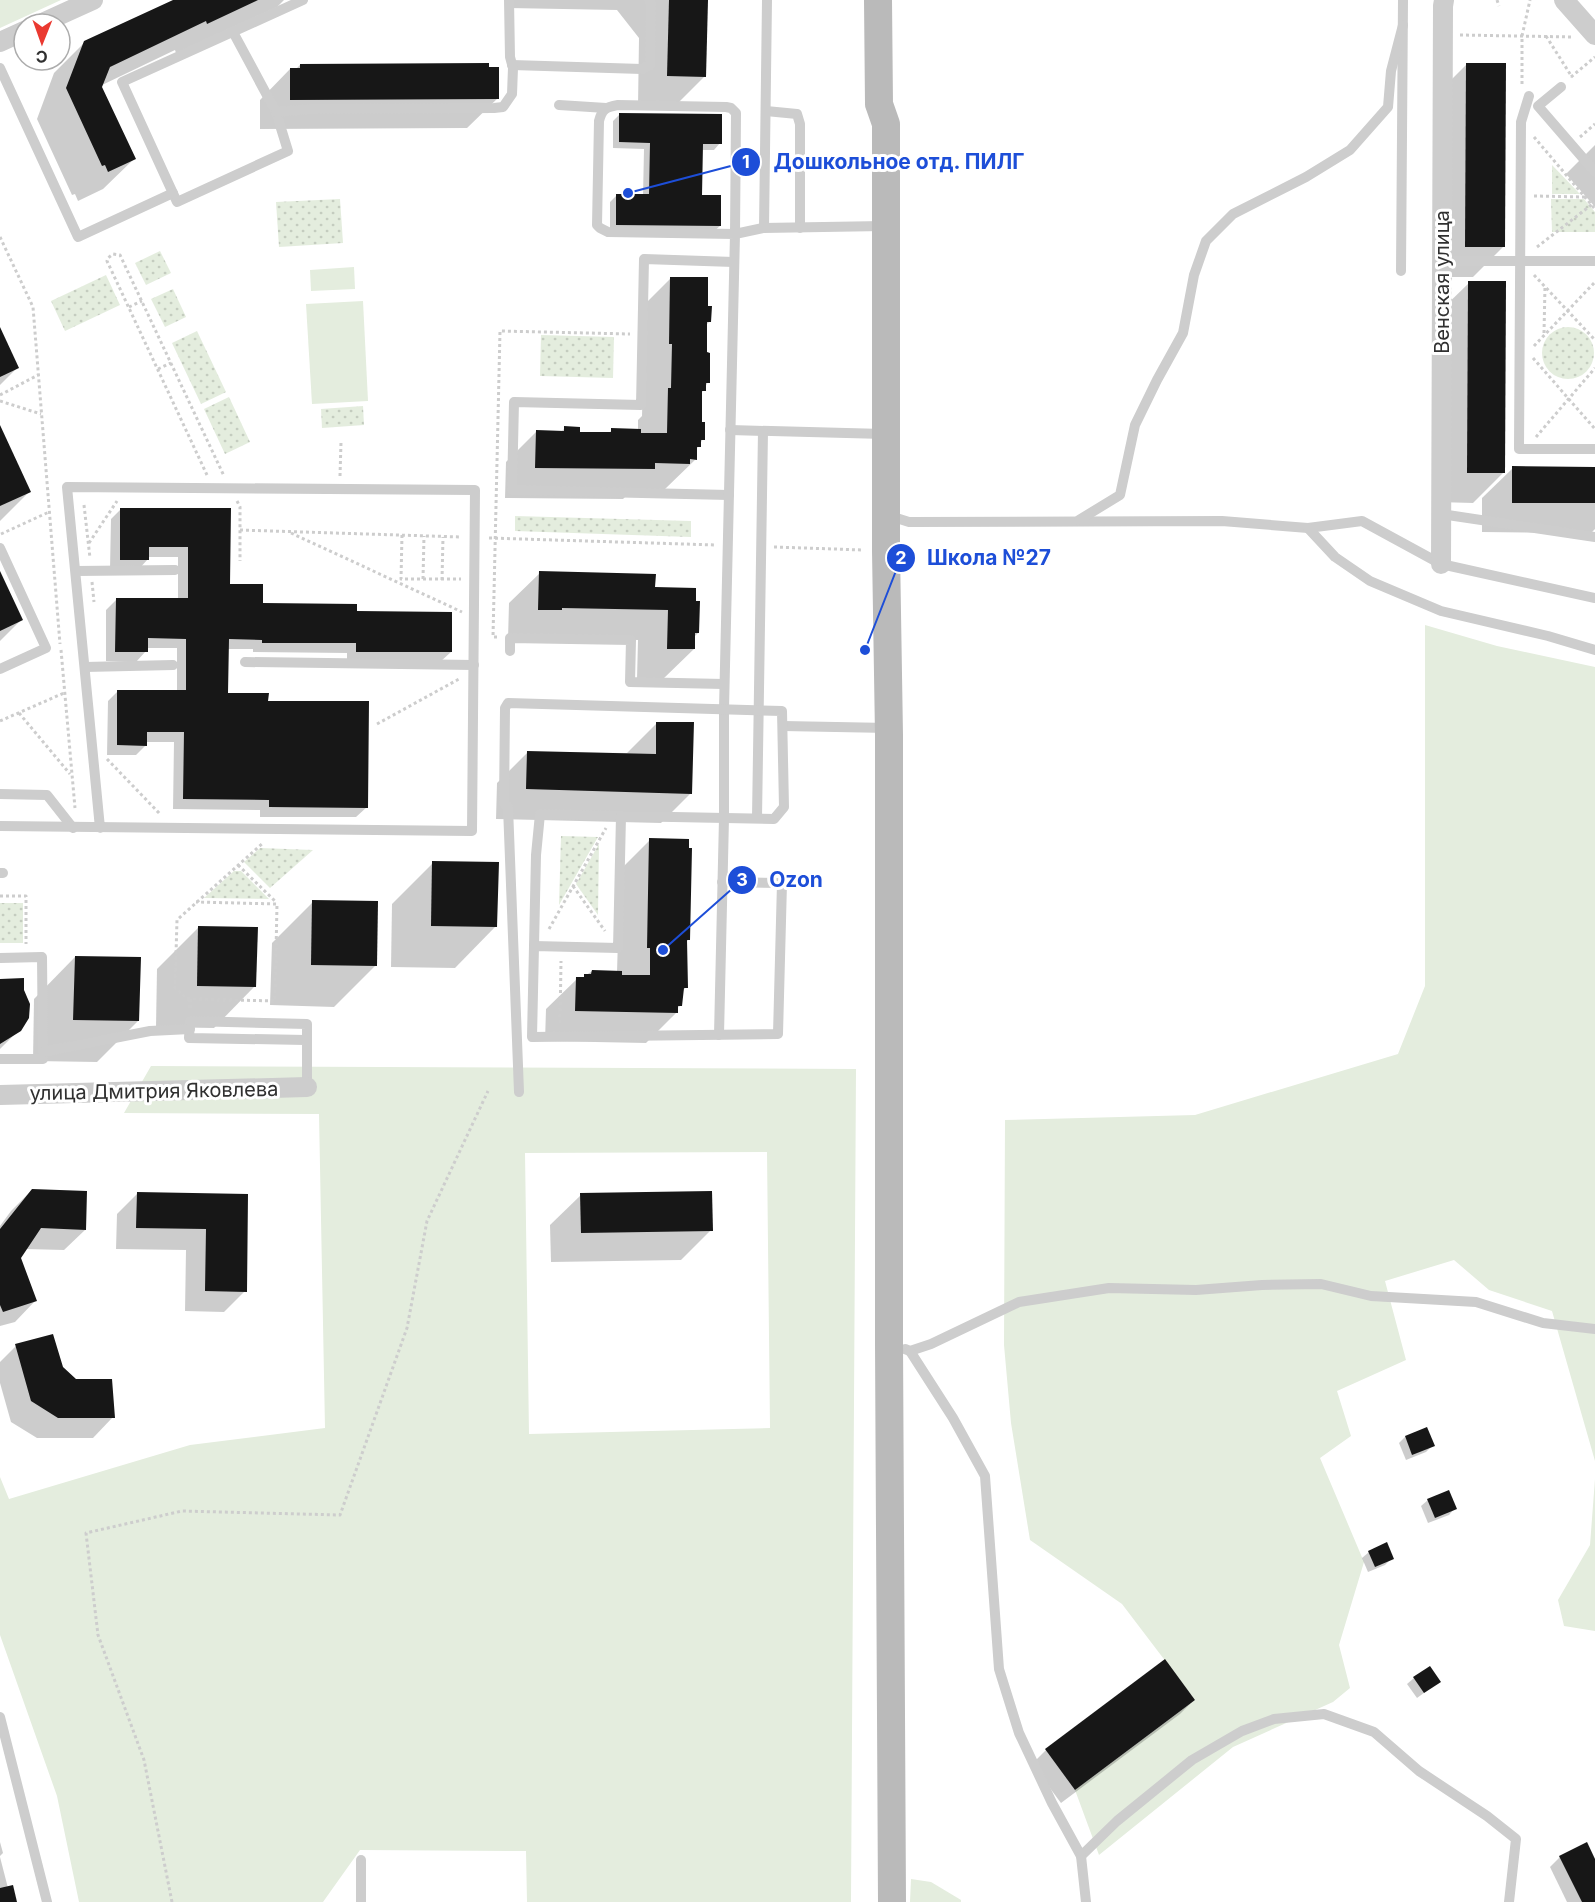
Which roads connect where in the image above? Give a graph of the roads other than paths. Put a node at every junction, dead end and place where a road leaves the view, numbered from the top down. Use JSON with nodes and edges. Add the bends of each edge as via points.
{"nodes":[{"id":1,"x":93,"y":0,"type":"edge"},
{"id":2,"x":303,"y":0,"type":"edge"},
{"id":3,"x":509,"y":0,"type":"edge"},
{"id":4,"x":649,"y":0,"type":"edge"},
{"id":5,"x":767,"y":0,"type":"edge"},
{"id":6,"x":878,"y":0,"type":"edge"},
{"id":7,"x":897,"y":0,"type":"edge"},
{"id":8,"x":1403,"y":0,"type":"edge"},
{"id":9,"x":1444,"y":0,"type":"edge"},
{"id":10,"x":1564,"y":0,"type":"edge"},
{"id":11,"x":66,"y":12,"type":"edge"},
{"id":12,"x":1402,"y":25,"type":"junction"},
{"id":13,"x":233,"y":32,"type":"junction"},
{"id":14,"x":1585,"y":36,"type":"edge"},
{"id":15,"x":512,"y":65,"type":"junction"},
{"id":16,"x":0,"y":68,"type":"edge"},
{"id":17,"x":1561,"y":87,"type":"road end"},
{"id":18,"x":559,"y":105,"type":"dead end"},
{"id":19,"x":1538,"y":106,"type":"junction"},
{"id":20,"x":606,"y":108,"type":"junction"},
{"id":21,"x":766,"y":111,"type":"junction"},
{"id":22,"x":276,"y":112,"type":"junction"},
{"id":23,"x":886,"y":124,"type":"junction"},
{"id":24,"x":1595,"y":172,"type":"edge"},
{"id":25,"x":173,"y":193,"type":"junction"},
{"id":26,"x":886,"y":226,"type":"junction"},
{"id":27,"x":764,"y":228,"type":"junction"},
{"id":28,"x":800,"y":228,"type":"junction"},
{"id":29,"x":735,"y":234,"type":"junction"},
{"id":30,"x":1520,"y":260,"type":"junction"},
{"id":31,"x":1442,"y":261,"type":"junction"},
{"id":32,"x":1595,"y":261,"type":"edge"},
{"id":33,"x":734,"y":262,"type":"junction"},
{"id":34,"x":1401,"y":271,"type":"dead end"},
{"id":35,"x":730,"y":430,"type":"junction"},
{"id":36,"x":763,"y":431,"type":"junction"},
{"id":37,"x":887,"y":434,"type":"junction"},
{"id":38,"x":1595,"y":449,"type":"edge"},
{"id":39,"x":729,"y":495,"type":"junction"},
{"id":40,"x":1441,"y":514,"type":"junction"},
{"id":41,"x":886,"y":515,"type":"junction"},
{"id":42,"x":1079,"y":520,"type":"junction"},
{"id":43,"x":1308,"y":528,"type":"junction"},
{"id":44,"x":1595,"y":537,"type":"edge"},
{"id":45,"x":0,"y":548,"type":"edge"},
{"id":46,"x":1441,"y":564,"type":"junction"},
{"id":47,"x":175,"y":570,"type":"dead end"},
{"id":48,"x":75,"y":571,"type":"junction"},
{"id":49,"x":1595,"y":598,"type":"edge"},
{"id":50,"x":1595,"y":650,"type":"edge"},
{"id":51,"x":510,"y":651,"type":"dead end"},
{"id":52,"x":245,"y":662,"type":"dead end"},
{"id":53,"x":172,"y":665,"type":"dead end"},
{"id":54,"x":85,"y":667,"type":"junction"},
{"id":55,"x":474,"y":668,"type":"junction"},
{"id":56,"x":0,"y":669,"type":"edge"},
{"id":57,"x":724,"y":684,"type":"junction"},
{"id":58,"x":724,"y":709,"type":"junction"},
{"id":59,"x":759,"y":710,"type":"junction"},
{"id":60,"x":783,"y":726,"type":"junction"},
{"id":61,"x":889,"y":728,"type":"junction"},
{"id":62,"x":0,"y":794,"type":"edge"},
{"id":63,"x":617,"y":816,"type":"junction"},
{"id":64,"x":724,"y":818,"type":"junction"},
{"id":65,"x":757,"y":818,"type":"junction"},
{"id":66,"x":0,"y":826,"type":"edge"},
{"id":67,"x":75,"y":828,"type":"junction"},
{"id":68,"x":100,"y":828,"type":"junction"},
{"id":69,"x":722,"y":882,"type":"junction"},
{"id":70,"x":536,"y":946,"type":"junction"},
{"id":71,"x":0,"y":958,"type":"edge"},
{"id":72,"x":190,"y":1025,"type":"junction"},
{"id":73,"x":719,"y":1035,"type":"junction"},
{"id":74,"x":306,"y":1040,"type":"junction"},
{"id":75,"x":43,"y":1052,"type":"junction"},
{"id":76,"x":0,"y":1059,"type":"edge"},
{"id":77,"x":307,"y":1087,"type":"joint"},
{"id":78,"x":519,"y":1092,"type":"dead end"},
{"id":79,"x":0,"y":1095,"type":"edge"},
{"id":80,"x":1595,"y":1329,"type":"edge"},
{"id":81,"x":899,"y":1347,"type":"junction"},
{"id":82,"x":0,"y":1717,"type":"edge"},
{"id":83,"x":1081,"y":1856,"type":"junction"},
{"id":84,"x":361,"y":1860,"type":"dead end"},
{"id":85,"x":47,"y":1902,"type":"edge"},
{"id":86,"x":361,"y":1902,"type":"edge"},
{"id":87,"x":892,"y":1902,"type":"edge"},
{"id":88,"x":1086,"y":1902,"type":"edge"},
{"id":89,"x":1509,"y":1902,"type":"edge"}],
"edges":[{"from":1,"to":11,"type":"street"},
{"from":2,"to":13,"type":"lane"},
{"from":3,"to":15,"type":"lane"},
{"from":4,"to":15,"type":"lane","via":[[651,46],[647,68]]},
{"from":5,"to":21,"type":"lane"},
{"from":6,"to":23,"type":"street","via":[[879,104]]},
{"from":7,"to":23,"type":"street","via":[[894,108]]},
{"from":8,"to":12,"type":"lane"},
{"from":9,"to":31,"type":"street","name":"Венская улица"},
{"from":10,"to":14,"type":"street"},
{"from":12,"to":34,"type":"lane"},
{"from":12,"to":42,"type":"lane","via":[[1391,71],[1388,107],[1350,150],[1233,214],[1206,241],[1194,275],[1183,333],[1135,425],[1120,495]]},
{"from":13,"to":22,"type":"lane"},
{"from":13,"to":25,"type":"lane","via":[[122,82]]},
{"from":15,"to":22,"type":"lane","via":[[512,94],[503,107]]},
{"from":16,"to":25,"type":"lane","via":[[78,237]]},
{"from":17,"to":19,"type":"lane"},
{"from":18,"to":20,"type":"lane"},
{"from":19,"to":24,"type":"lane"},
{"from":19,"to":30,"type":"lane","via":[[1529,96],[1521,122]]},
{"from":20,"to":29,"type":"lane","via":[[731,108],[736,113]]},
{"from":20,"to":29,"type":"lane","via":[[599,121],[600,228],[608,232]]},
{"from":21,"to":27,"type":"lane"},
{"from":21,"to":28,"type":"lane","via":[[797,114],[800,124]]},
{"from":22,"to":25,"type":"lane","via":[[288,151],[177,202]]},
{"from":23,"to":26,"type":"street"},
{"from":26,"to":28,"type":"lane"},
{"from":26,"to":37,"type":"street"},
{"from":27,"to":28,"type":"lane"},
{"from":27,"to":29,"type":"lane"},
{"from":29,"to":33,"type":"lane"},
{"from":30,"to":31,"type":"lane"},
{"from":30,"to":32,"type":"lane"},
{"from":30,"to":38,"type":"lane","via":[[1519,449]]},
{"from":31,"to":40,"type":"street","name":"Венская улица"},
{"from":33,"to":35,"type":"lane"},
{"from":33,"to":39,"type":"lane","via":[[644,259],[641,405],[514,402],[513,424],[512,490]]},
{"from":35,"to":36,"type":"lane"},
{"from":35,"to":39,"type":"lane"},
{"from":36,"to":37,"type":"lane"},
{"from":36,"to":59,"type":"lane"},
{"from":37,"to":41,"type":"street"},
{"from":39,"to":57,"type":"lane"},
{"from":40,"to":44,"type":"lane"},
{"from":40,"to":46,"type":"street","name":"Венская улица"},
{"from":41,"to":42,"type":"lane","via":[[909,522]]},
{"from":41,"to":61,"type":"street"},
{"from":42,"to":43,"type":"lane","via":[[1222,521]]},
{"from":43,"to":46,"type":"lane","via":[[1362,521]]},
{"from":43,"to":50,"type":"lane","via":[[1335,557],[1390,590],[1441,611]]},
{"from":45,"to":56,"type":"lane","via":[[46,648]]},
{"from":46,"to":49,"type":"lane"},
{"from":47,"to":48,"type":"lane"},
{"from":48,"to":54,"type":"lane"},
{"from":48,"to":55,"type":"lane","via":[[67,487],[475,490]]},
{"from":51,"to":57,"type":"lane","via":[[510,638],[631,640],[630,682]]},
{"from":52,"to":55,"type":"lane"},
{"from":53,"to":54,"type":"lane"},
{"from":54,"to":68,"type":"lane"},
{"from":55,"to":68,"type":"lane","via":[[472,831]]},
{"from":57,"to":58,"type":"lane"},
{"from":58,"to":59,"type":"lane"},
{"from":58,"to":64,"type":"lane"},
{"from":58,"to":78,"type":"lane","via":[[508,703],[505,708],[504,804]]},
{"from":59,"to":60,"type":"lane","via":[[782,711]]},
{"from":59,"to":65,"type":"lane"},
{"from":60,"to":61,"type":"lane"},
{"from":60,"to":65,"type":"lane","via":[[784,807],[774,819]]},
{"from":61,"to":81,"type":"street"},
{"from":62,"to":67,"type":"lane","via":[[47,795]]},
{"from":63,"to":64,"type":"lane"},
{"from":63,"to":70,"type":"lane","via":[[540,814]]},
{"from":63,"to":70,"type":"lane","via":[[617,948]]},
{"from":64,"to":65,"type":"lane"},
{"from":64,"to":69,"type":"lane"},
{"from":66,"to":67,"type":"lane"},
{"from":67,"to":68,"type":"lane"},
{"from":69,"to":73,"type":"lane"},
{"from":69,"to":73,"type":"lane","via":[[782,883],[778,1034]]},
{"from":70,"to":73,"type":"lane","via":[[532,1037]]},
{"from":71,"to":75,"type":"lane","via":[[42,957]]},
{"from":72,"to":74,"type":"lane","via":[[189,1038]]},
{"from":72,"to":74,"type":"lane","via":[[307,1023]]},
{"from":72,"to":75,"type":"lane"},
{"from":74,"to":77,"type":"lane"},
{"from":75,"to":76,"type":"lane","via":[[43,1059]]},
{"from":77,"to":79,"type":"street","name":"улица Дмитрия Яковлева"},
{"from":80,"to":81,"type":"lane","via":[[1543,1323],[1476,1302],[1371,1296],[1321,1284],[1196,1290],[1109,1288],[1019,1302],[931,1344]]},
{"from":81,"to":83,"type":"lane","via":[[953,1418],[985,1476],[999,1669],[1019,1733]]},
{"from":81,"to":87,"type":"street"},
{"from":82,"to":85,"type":"lane"},
{"from":83,"to":88,"type":"lane"},
{"from":83,"to":89,"type":"lane","via":[[1192,1760],[1242,1731],[1274,1719],[1324,1714],[1374,1732],[1419,1771],[1516,1839]]},
{"from":84,"to":86,"type":"lane"}]}
